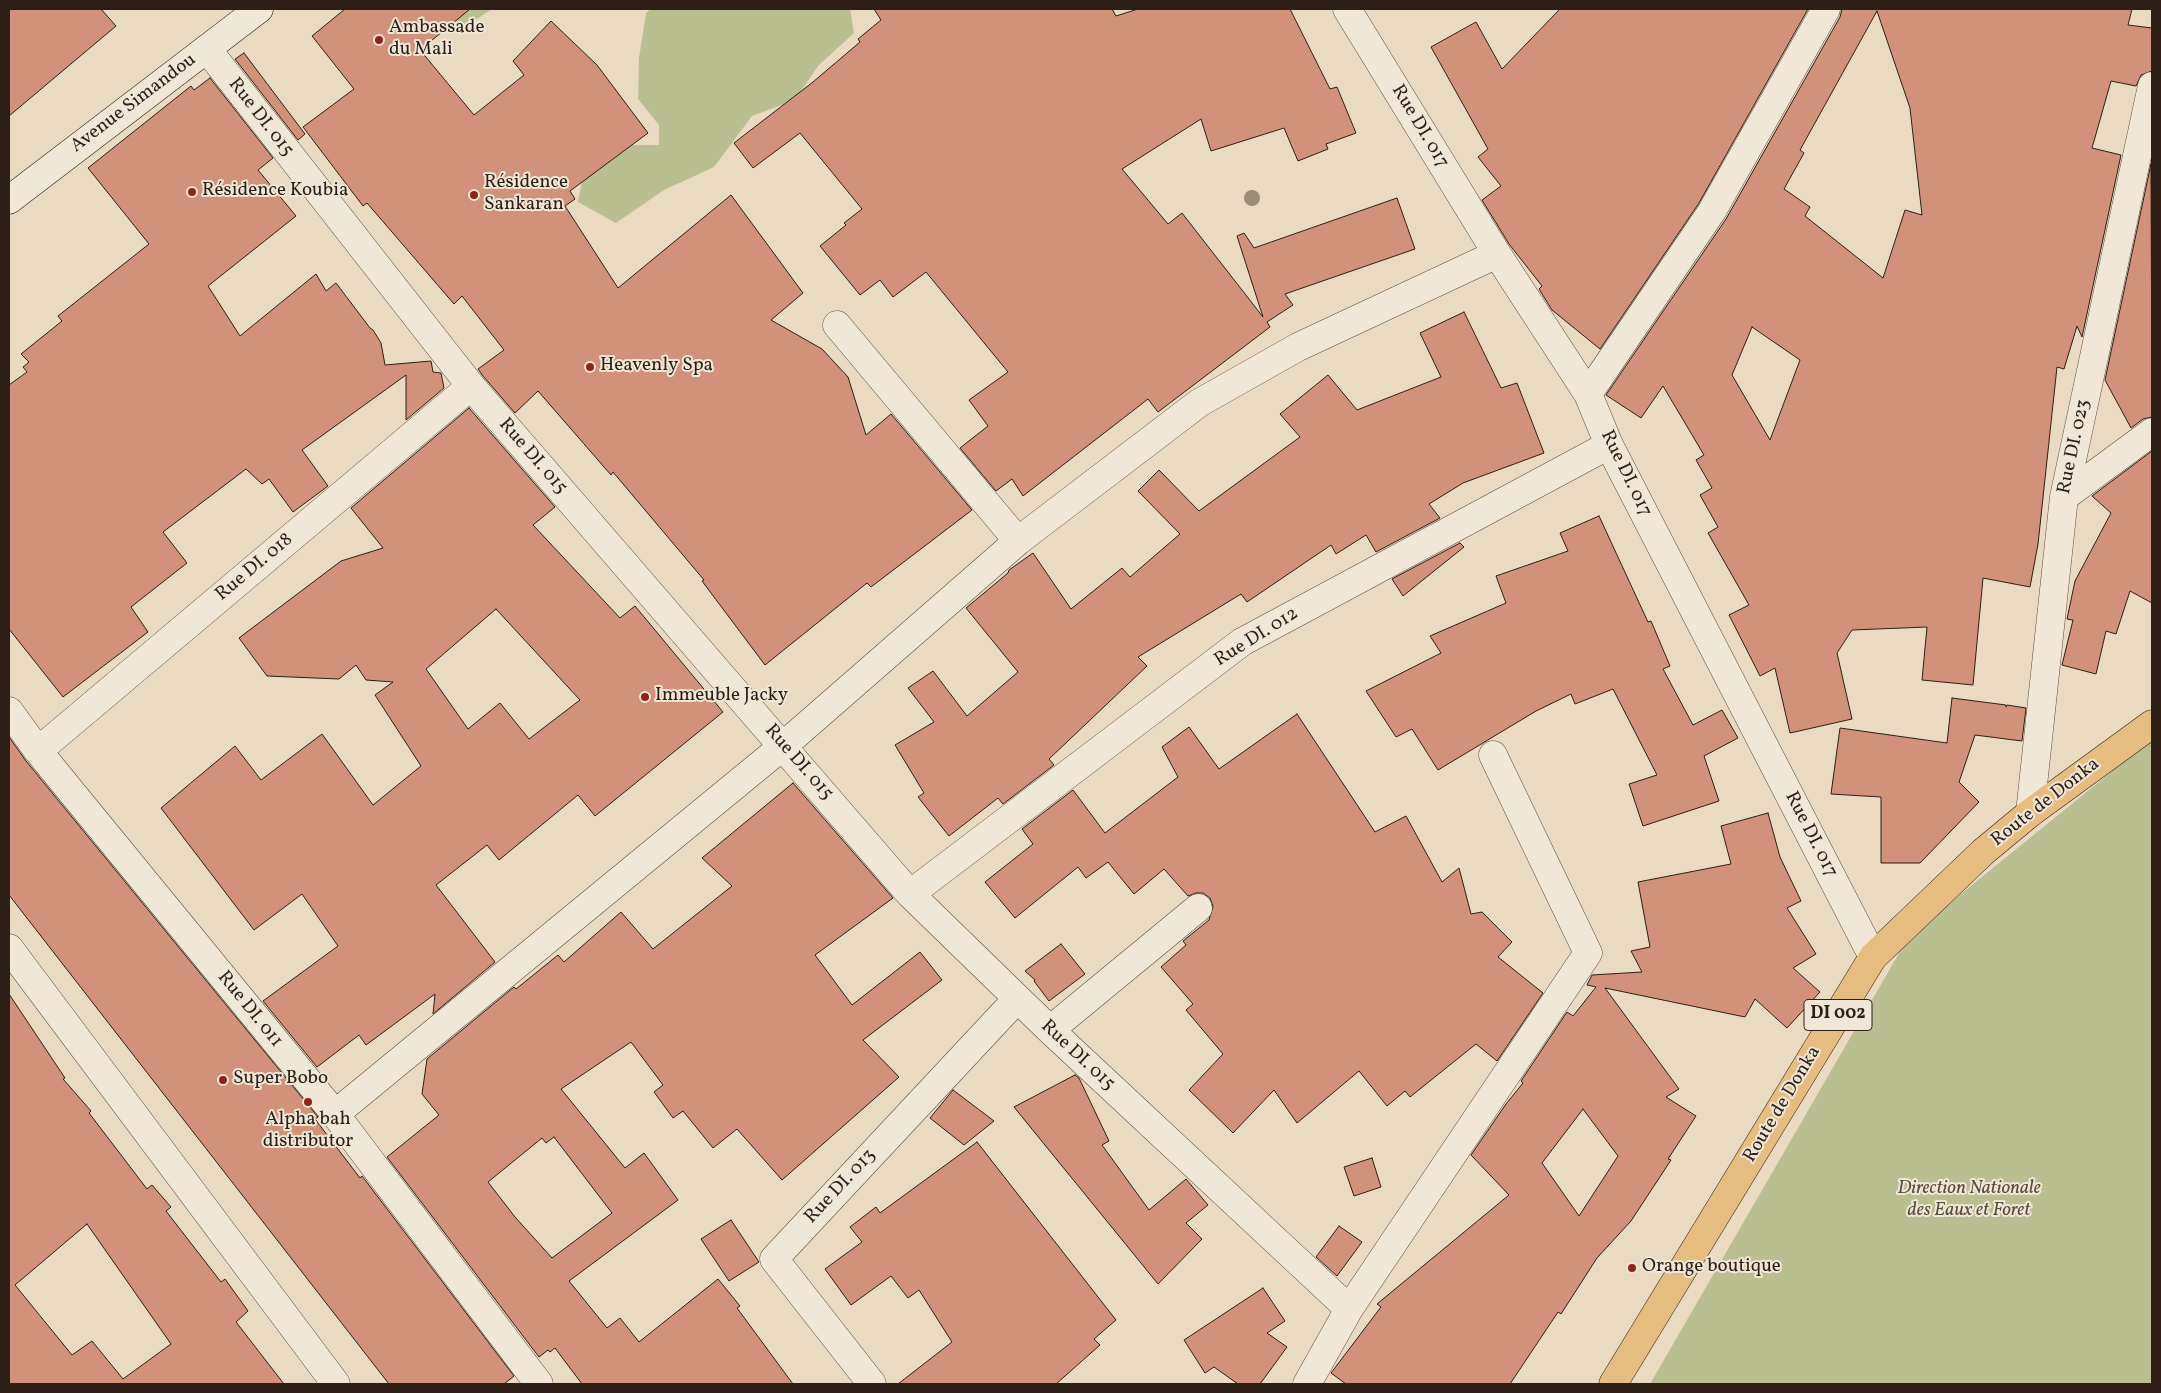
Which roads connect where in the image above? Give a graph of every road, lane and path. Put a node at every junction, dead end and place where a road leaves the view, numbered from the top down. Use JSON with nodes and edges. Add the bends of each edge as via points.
{"nodes":[{"id":1,"x":259,"y":9,"type":"edge"},
{"id":2,"x":1348,"y":9,"type":"edge"},
{"id":3,"x":1826,"y":9,"type":"edge"},
{"id":4,"x":207,"y":49,"type":"junction"},
{"id":5,"x":2152,"y":86,"type":"edge"},
{"id":6,"x":9,"y":200,"type":"edge"},
{"id":7,"x":1496,"y":254,"type":"junction"},
{"id":8,"x":837,"y":326,"type":"dead end"},
{"id":9,"x":471,"y":386,"type":"junction"},
{"id":10,"x":1588,"y":394,"type":"junction"},
{"id":11,"x":2152,"y":432,"type":"edge"},
{"id":12,"x":1609,"y":445,"type":"junction"},
{"id":13,"x":2064,"y":497,"type":"junction"},
{"id":14,"x":1018,"y":541,"type":"junction"},
{"id":15,"x":9,"y":711,"type":"edge"},
{"id":16,"x":2152,"y":724,"type":"edge"},
{"id":17,"x":783,"y":746,"type":"junction"},
{"id":18,"x":38,"y":750,"type":"junction"},
{"id":19,"x":1493,"y":755,"type":"dead end"},
{"id":20,"x":2030,"y":813,"type":"junction"},
{"id":21,"x":910,"y":894,"type":"junction"},
{"id":22,"x":1198,"y":908,"type":"dead end"},
{"id":23,"x":9,"y":948,"type":"edge"},
{"id":24,"x":1873,"y":957,"type":"junction"},
{"id":25,"x":1017,"y":999,"type":"junction"},
{"id":26,"x":1050,"y":1030,"type":"junction"},
{"id":27,"x":335,"y":1114,"type":"junction"},
{"id":28,"x":1349,"y":1309,"type":"junction"},
{"id":29,"x":336,"y":1384,"type":"edge"},
{"id":30,"x":539,"y":1384,"type":"edge"},
{"id":31,"x":872,"y":1384,"type":"edge"},
{"id":32,"x":1307,"y":1384,"type":"edge"},
{"id":33,"x":1613,"y":1384,"type":"edge"}],
"edges":[{"from":1,"to":4,"type":"street","name":"Avenue Simandou"},
{"from":2,"to":7,"type":"street","name":"Rue DI. 017"},
{"from":3,"to":10,"type":"street","via":[[1712,211]]},
{"from":4,"to":6,"type":"street","name":"Avenue Simandou"},
{"from":4,"to":9,"type":"street","name":"Rue DI. 015"},
{"from":5,"to":13,"type":"street","name":"Rue DI. 023"},
{"from":7,"to":10,"type":"street","name":"Rue DI. 017"},
{"from":7,"to":14,"type":"street","via":[[1298,347],[1199,403]]},
{"from":8,"to":14,"type":"street"},
{"from":9,"to":17,"type":"street","name":"Rue DI. 015"},
{"from":9,"to":18,"type":"street","name":"Rue DI. 018"},
{"from":10,"to":12,"type":"street","name":"Rue DI. 017"},
{"from":11,"to":13,"type":"street"},
{"from":12,"to":21,"type":"street","name":"Rue DI. 012","via":[[1242,642]]},
{"from":12,"to":24,"type":"street","name":"Rue DI. 017"},
{"from":13,"to":20,"type":"street","name":"Rue DI. 023"},
{"from":14,"to":17,"type":"street"},
{"from":15,"to":18,"type":"street","name":"Rue DI. 011"},
{"from":16,"to":20,"type":"main road","name":"Route de Donka","number":"DI 002"},
{"from":17,"to":21,"type":"street","name":"Rue DI. 015"},
{"from":17,"to":27,"type":"street"},
{"from":18,"to":27,"type":"street","name":"Rue DI. 011"},
{"from":19,"to":28,"type":"street","via":[[1588,953]]},
{"from":20,"to":24,"type":"main road","name":"Route de Donka","number":"DI 002","via":[[1983,852]]},
{"from":21,"to":25,"type":"street","name":"Rue DI. 015"},
{"from":22,"to":26,"type":"street"},
{"from":23,"to":29,"type":"street"},
{"from":24,"to":33,"type":"main road","name":"Route de Donka","number":"DI 002"},
{"from":25,"to":26,"type":"street","name":"Rue DI. 015"},
{"from":25,"to":31,"type":"street","name":"Rue DI. 013","via":[[774,1259]]},
{"from":26,"to":28,"type":"street","name":"Rue DI. 015"},
{"from":27,"to":30,"type":"street","name":"Rue DI. 011"},
{"from":28,"to":32,"type":"street"}]}
